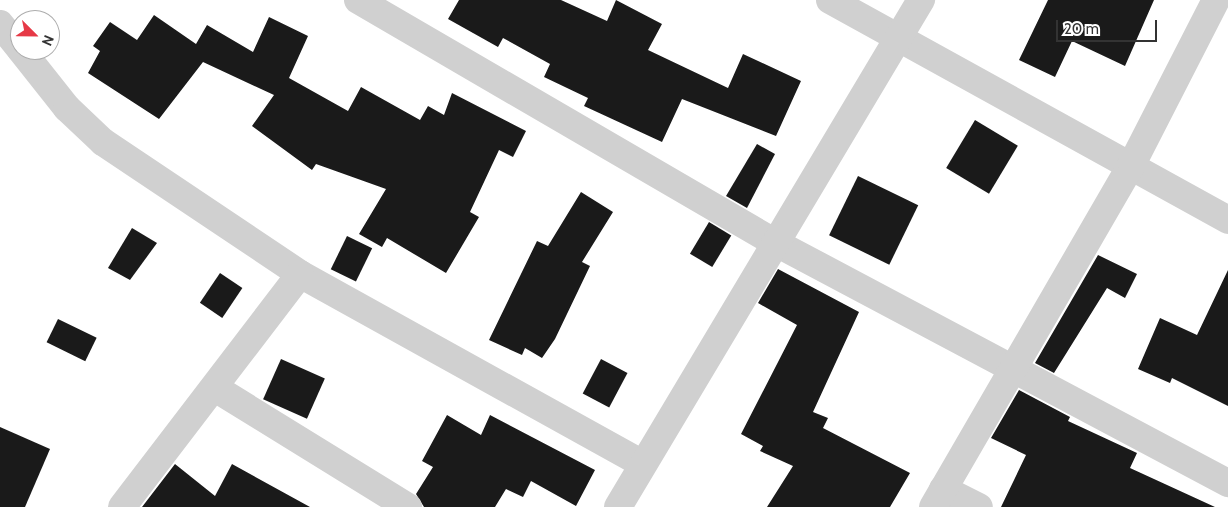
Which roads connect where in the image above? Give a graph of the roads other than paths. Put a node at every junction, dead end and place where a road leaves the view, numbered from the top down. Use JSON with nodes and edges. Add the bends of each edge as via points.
{"nodes":[{"id":1,"x":358,"y":0,"type":"edge"},
{"id":2,"x":830,"y":0,"type":"edge"},
{"id":3,"x":922,"y":0,"type":"edge"},
{"id":4,"x":1216,"y":0,"type":"edge"},
{"id":5,"x":0,"y":24,"type":"edge"},
{"id":6,"x":10,"y":36,"type":"edge"},
{"id":7,"x":900,"y":39,"type":"junction"},
{"id":8,"x":29,"y":60,"type":"edge"},
{"id":9,"x":1132,"y":164,"type":"junction"},
{"id":10,"x":1228,"y":220,"type":"edge"},
{"id":11,"x":776,"y":243,"type":"junction"},
{"id":12,"x":300,"y":274,"type":"junction"},
{"id":13,"x":1011,"y":368,"type":"junction"},
{"id":14,"x":215,"y":388,"type":"junction"},
{"id":15,"x":643,"y":464,"type":"junction"},
{"id":16,"x":1228,"y":483,"type":"edge"},
{"id":17,"x":938,"y":498,"type":"edge"},
{"id":18,"x":122,"y":507,"type":"edge"},
{"id":19,"x":408,"y":507,"type":"edge"},
{"id":20,"x":618,"y":507,"type":"edge"},
{"id":21,"x":979,"y":507,"type":"edge"}],
"edges":[{"from":1,"to":11,"type":"street"},
{"from":2,"to":7,"type":"street"},
{"from":3,"to":7,"type":"street"},
{"from":4,"to":9,"type":"street"},
{"from":5,"to":6,"type":"street"},
{"from":7,"to":9,"type":"street"},
{"from":7,"to":11,"type":"street"},
{"from":8,"to":12,"type":"street","via":[[67,108],[103,142]]},
{"from":9,"to":10,"type":"street"},
{"from":9,"to":13,"type":"street"},
{"from":11,"to":13,"type":"street"},
{"from":11,"to":15,"type":"street"},
{"from":12,"to":14,"type":"street"},
{"from":12,"to":15,"type":"street"},
{"from":13,"to":16,"type":"street"},
{"from":13,"to":17,"type":"street"},
{"from":14,"to":18,"type":"street"},
{"from":14,"to":19,"type":"street"},
{"from":15,"to":20,"type":"street"},
{"from":17,"to":21,"type":"street"}]}
